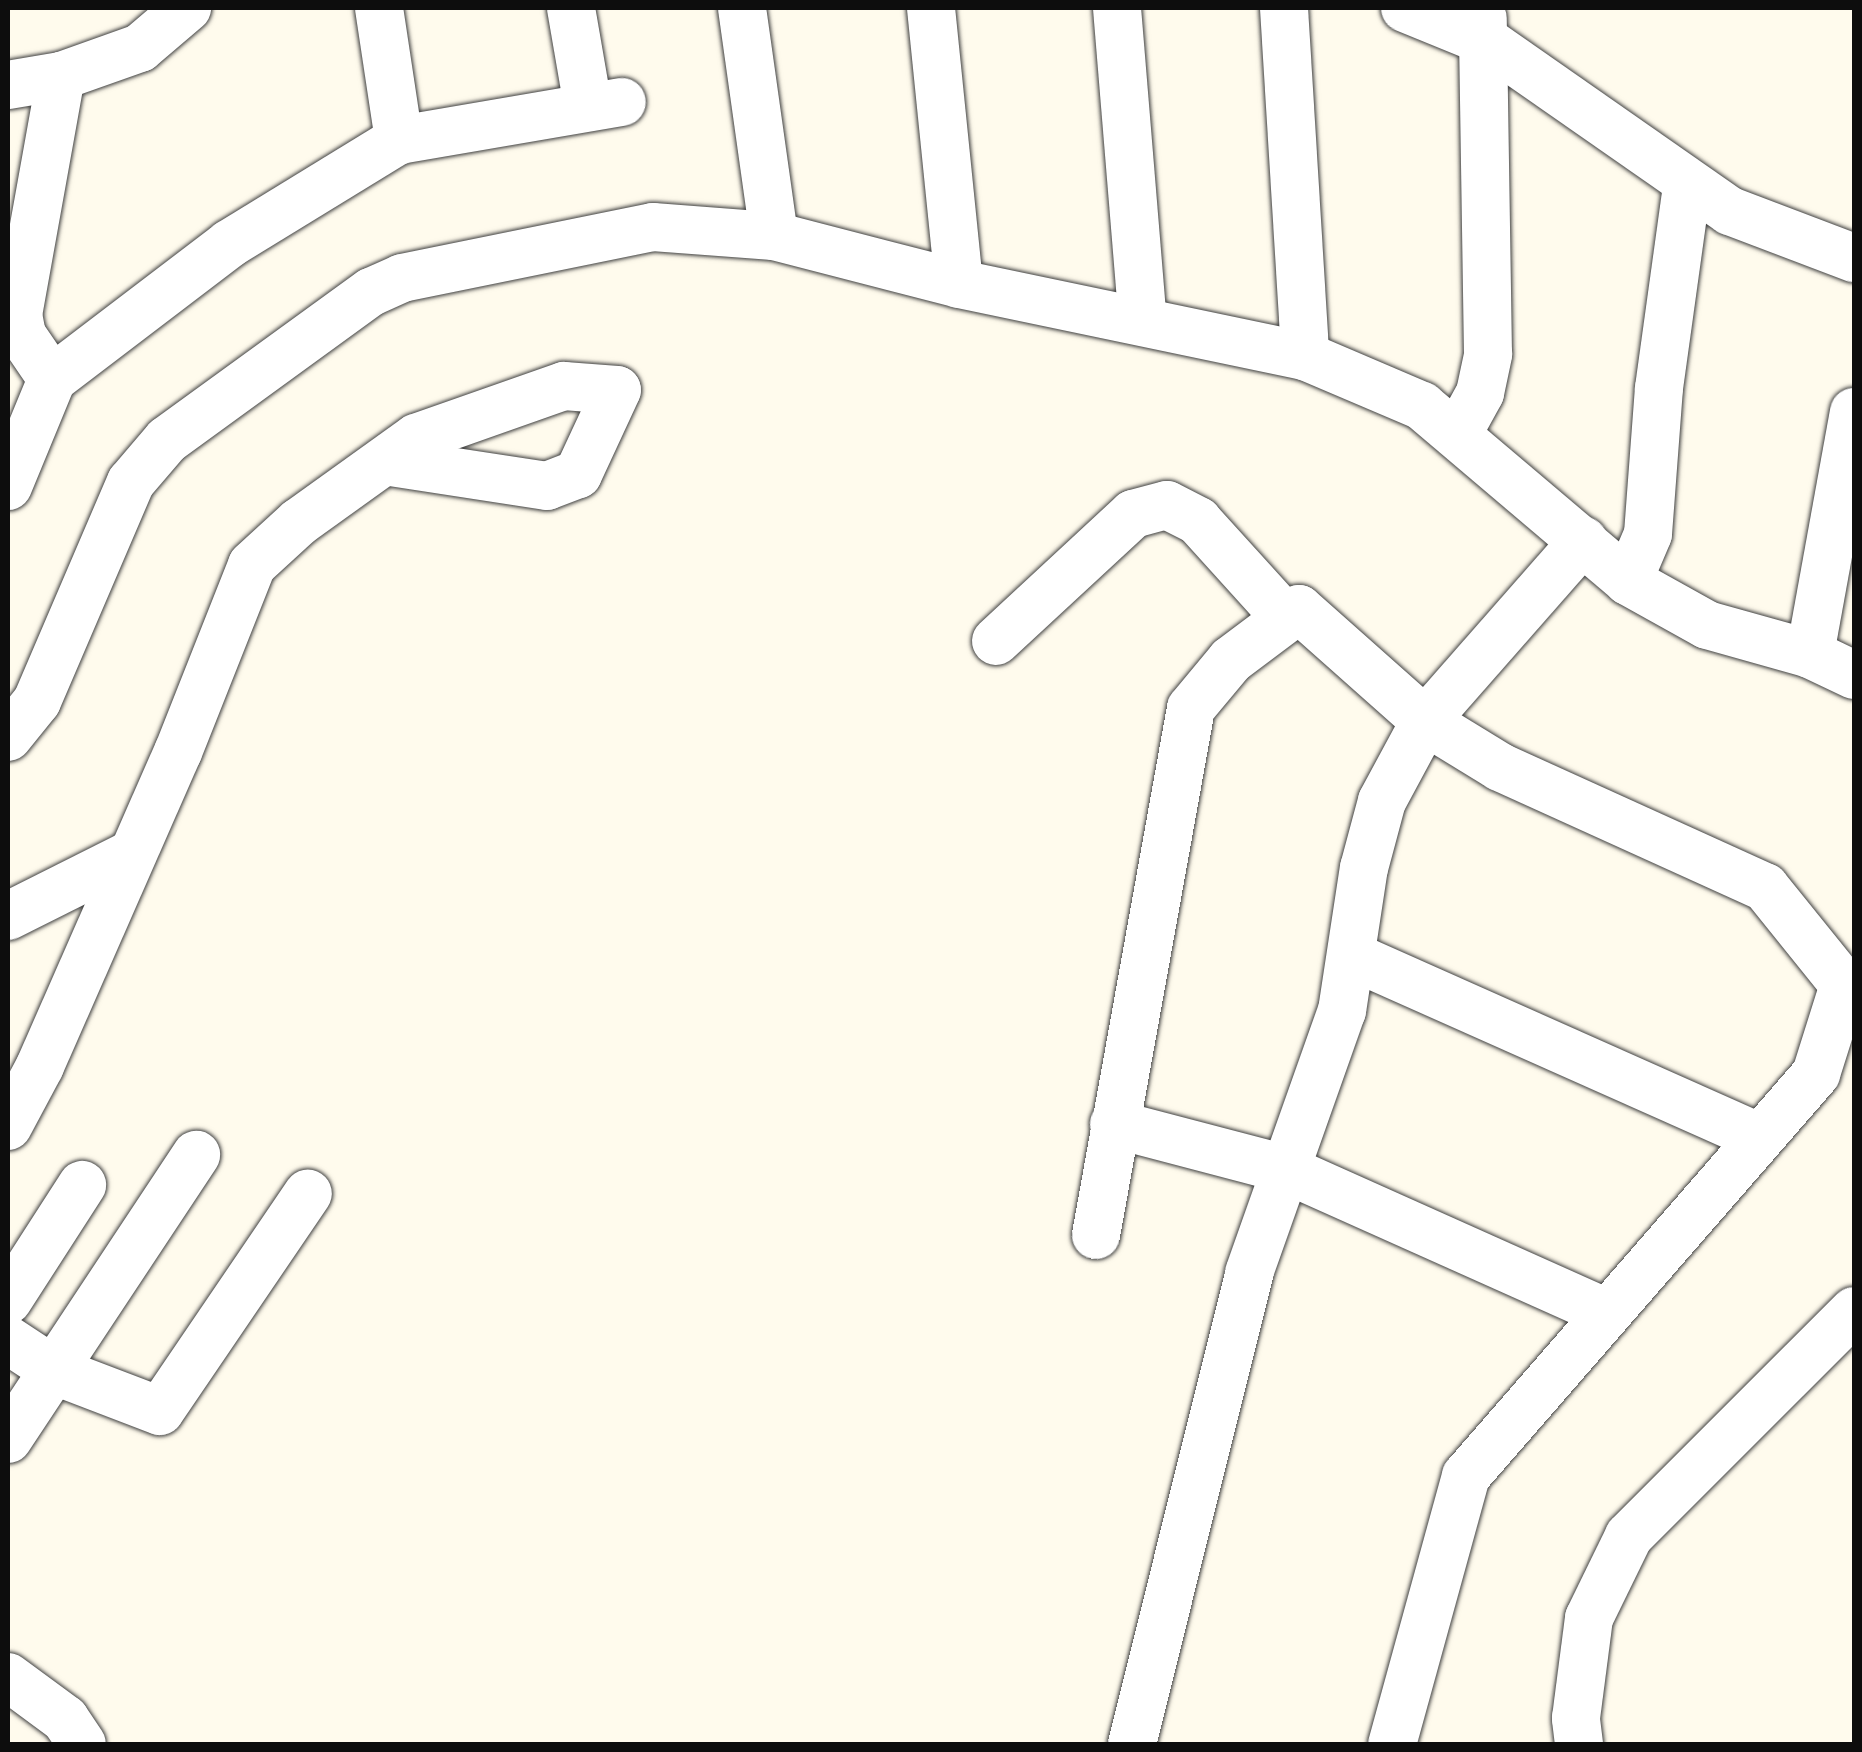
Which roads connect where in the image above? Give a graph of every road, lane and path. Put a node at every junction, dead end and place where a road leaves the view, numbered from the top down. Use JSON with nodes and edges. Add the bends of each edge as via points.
{"nodes":[{"id":1,"x":187,"y":8,"type":"edge"},
{"id":2,"x":380,"y":8,"type":"edge"},
{"id":3,"x":571,"y":8,"type":"edge"},
{"id":4,"x":742,"y":8,"type":"edge"},
{"id":5,"x":931,"y":8,"type":"edge"},
{"id":6,"x":1118,"y":8,"type":"edge"},
{"id":7,"x":1284,"y":8,"type":"edge"},
{"id":8,"x":1404,"y":8,"type":"edge"},
{"id":9,"x":1484,"y":24,"type":"edge"},
{"id":10,"x":62,"y":76,"type":"junction"},
{"id":11,"x":8,"y":85,"type":"edge"},
{"id":12,"x":399,"y":140,"type":"junction"},
{"id":13,"x":1687,"y":185,"type":"junction"},
{"id":14,"x":774,"y":236,"type":"junction"},
{"id":15,"x":1854,"y":258,"type":"edge"},
{"id":16,"x":959,"y":284,"type":"junction"},
{"id":17,"x":1143,"y":321,"type":"junction"},
{"id":18,"x":1305,"y":356,"type":"junction"},
{"id":19,"x":52,"y":379,"type":"junction"},
{"id":20,"x":1854,"y":412,"type":"edge"},
{"id":21,"x":1458,"y":433,"type":"junction"},
{"id":22,"x":391,"y":462,"type":"dead end"},
{"id":23,"x":8,"y":486,"type":"edge"},
{"id":24,"x":1582,"y":541,"type":"junction"},
{"id":25,"x":1628,"y":581,"type":"junction"},
{"id":26,"x":1286,"y":618,"type":"junction"},
{"id":27,"x":996,"y":640,"type":"dead end"},
{"id":28,"x":1810,"y":654,"type":"junction"},
{"id":29,"x":1854,"y":675,"type":"edge"},
{"id":30,"x":1425,"y":721,"type":"junction"},
{"id":31,"x":8,"y":738,"type":"edge"},
{"id":32,"x":132,"y":854,"type":"junction"},
{"id":33,"x":8,"y":916,"type":"edge"},
{"id":34,"x":1354,"y":957,"type":"junction"},
{"id":35,"x":1849,"y":984,"type":"edge"},
{"id":36,"x":1114,"y":1124,"type":"junction"},
{"id":37,"x":8,"y":1126,"type":"edge"},
{"id":38,"x":1758,"y":1137,"type":"junction"},
{"id":39,"x":196,"y":1155,"type":"dead end"},
{"id":40,"x":1285,"y":1169,"type":"junction"},
{"id":41,"x":82,"y":1185,"type":"dead end"},
{"id":42,"x":308,"y":1192,"type":"dead end"},
{"id":43,"x":1096,"y":1234,"type":"dead end"},
{"id":44,"x":8,"y":1300,"type":"edge"},
{"id":45,"x":1854,"y":1310,"type":"edge"},
{"id":46,"x":1604,"y":1311,"type":"junction"},
{"id":47,"x":8,"y":1340,"type":"edge"},
{"id":48,"x":55,"y":1371,"type":"junction"},
{"id":49,"x":8,"y":1439,"type":"edge"},
{"id":50,"x":8,"y":1677,"type":"edge"},
{"id":51,"x":82,"y":1744,"type":"edge"},
{"id":52,"x":1132,"y":1744,"type":"edge"},
{"id":53,"x":1392,"y":1744,"type":"edge"},
{"id":54,"x":1579,"y":1744,"type":"edge"}],
"edges":[{"from":1,"to":10,"type":"street","via":[[140,48]]},
{"from":2,"to":12,"type":"street"},
{"from":3,"to":12,"type":"street","via":[[605,104]]},
{"from":4,"to":14,"type":"street"},
{"from":5,"to":16,"type":"street"},
{"from":6,"to":17,"type":"street"},
{"from":7,"to":18,"type":"street"},
{"from":8,"to":9,"type":"street"},
{"from":9,"to":13,"type":"street"},
{"from":9,"to":21,"type":"street","via":[[1488,354],[1480,392]]},
{"from":10,"to":11,"type":"street"},
{"from":10,"to":19,"type":"street","via":[[18,314],[22,335]]},
{"from":12,"to":19,"type":"street","via":[[229,244]]},
{"from":13,"to":15,"type":"street","via":[[1730,211]]},
{"from":13,"to":25,"type":"street","via":[[1659,388],[1648,534]]},
{"from":14,"to":16,"type":"street"},
{"from":14,"to":31,"type":"street","via":[[653,227],[402,278],[371,292],[166,440],[130,482],[36,701]]},
{"from":16,"to":17,"type":"street"},
{"from":17,"to":18,"type":"street"},
{"from":18,"to":21,"type":"street","via":[[1422,406]]},
{"from":19,"to":23,"type":"street"},
{"from":20,"to":28,"type":"street"},
{"from":21,"to":24,"type":"street"},
{"from":22,"to":32,"type":"street","via":[[299,522],[252,565]]},
{"from":24,"to":25,"type":"street"},
{"from":24,"to":30,"type":"street"},
{"from":25,"to":28,"type":"street","via":[[1707,625]]},
{"from":26,"to":27,"type":"street","via":[[1198,521],[1167,505],[1133,514]]},
{"from":26,"to":30,"type":"street","via":[[1299,609]]},
{"from":26,"to":36,"type":"street","via":[[1231,660],[1191,708]]},
{"from":28,"to":29,"type":"street"},
{"from":30,"to":34,"type":"street","via":[[1382,801],[1364,868]]},
{"from":30,"to":35,"type":"street","via":[[1500,767],[1764,886]]},
{"from":32,"to":33,"type":"street"},
{"from":32,"to":37,"type":"street"},
{"from":34,"to":38,"type":"street"},
{"from":34,"to":40,"type":"street","via":[[1342,1011]]},
{"from":35,"to":38,"type":"street","via":[[1816,1074]]},
{"from":36,"to":40,"type":"street"},
{"from":36,"to":43,"type":"street"},
{"from":38,"to":46,"type":"street"},
{"from":39,"to":48,"type":"street"},
{"from":40,"to":46,"type":"street"},
{"from":40,"to":52,"type":"street","via":[[1215,1397]]},
{"from":41,"to":44,"type":"street"},
{"from":42,"to":48,"type":"street","via":[[160,1411]]},
{"from":45,"to":54,"type":"street","via":[[1629,1536],[1589,1618]]},
{"from":46,"to":53,"type":"street","via":[[1466,1476]]},
{"from":47,"to":48,"type":"street"},
{"from":48,"to":49,"type":"street"},
{"from":50,"to":51,"type":"street","via":[[65,1719]]}]}
